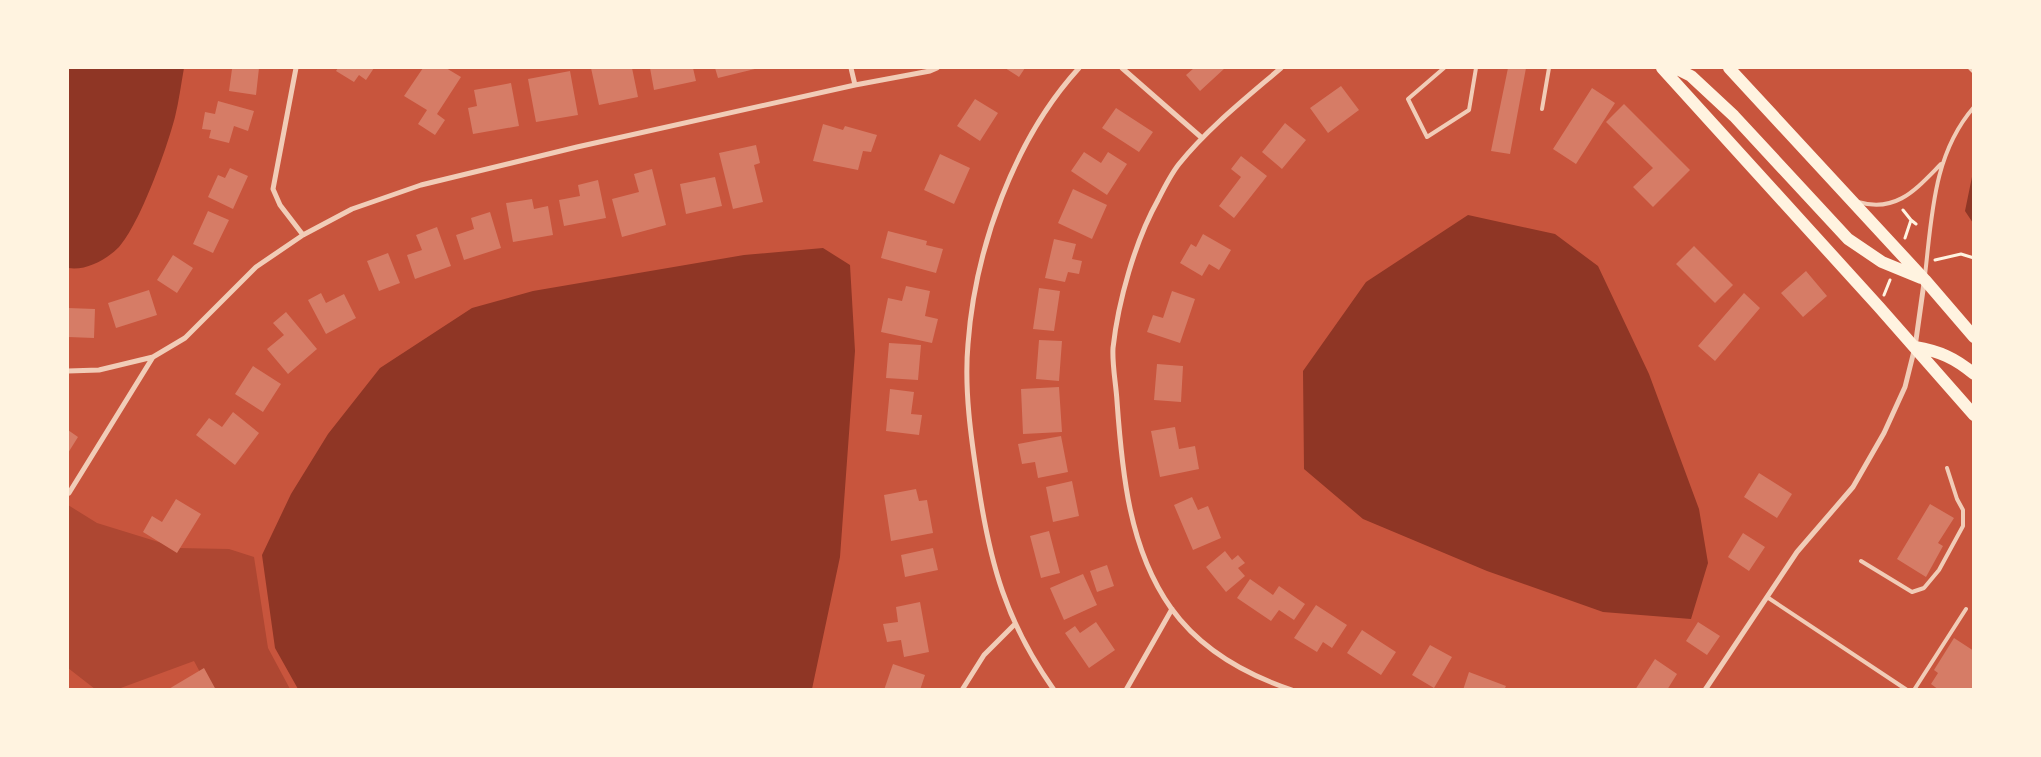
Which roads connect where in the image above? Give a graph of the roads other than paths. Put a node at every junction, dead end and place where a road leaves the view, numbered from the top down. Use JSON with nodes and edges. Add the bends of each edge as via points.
{"nodes":[{"id":1,"x":296,"y":68,"type":"edge"},
{"id":2,"x":851,"y":68,"type":"edge"},
{"id":3,"x":936,"y":68,"type":"edge"},
{"id":4,"x":1078,"y":68,"type":"edge"},
{"id":5,"x":1122,"y":68,"type":"edge"},
{"id":6,"x":1281,"y":68,"type":"edge"},
{"id":7,"x":1444,"y":68,"type":"edge"},
{"id":8,"x":1476,"y":68,"type":"edge"},
{"id":9,"x":1549,"y":68,"type":"edge"},
{"id":10,"x":1662,"y":68,"type":"edge"},
{"id":11,"x":1675,"y":68,"type":"edge"},
{"id":12,"x":1729,"y":68,"type":"edge"},
{"id":13,"x":1970,"y":68,"type":"edge"},
{"id":14,"x":1974,"y":72,"type":"edge"},
{"id":15,"x":855,"y":85,"type":"junction"},
{"id":16,"x":1974,"y":107,"type":"edge"},
{"id":17,"x":1542,"y":109,"type":"dead end"},
{"id":18,"x":1202,"y":138,"type":"junction"},
{"id":19,"x":1942,"y":162,"type":"junction"},
{"id":20,"x":1850,"y":200,"type":"junction"},
{"id":21,"x":303,"y":235,"type":"junction"},
{"id":22,"x":1925,"y":280,"type":"junction"},
{"id":23,"x":1974,"y":337,"type":"edge"},
{"id":24,"x":1915,"y":347,"type":"junction"},
{"id":25,"x":153,"y":357,"type":"junction"},
{"id":26,"x":68,"y":371,"type":"edge"},
{"id":27,"x":1974,"y":374,"type":"edge"},
{"id":28,"x":1974,"y":415,"type":"edge"},
{"id":29,"x":1947,"y":468,"type":"dead end"},
{"id":30,"x":69,"y":493,"type":"dead end"},
{"id":31,"x":1861,"y":560,"type":"dead end"},
{"id":32,"x":1767,"y":597,"type":"junction"},
{"id":33,"x":1172,"y":609,"type":"junction"},
{"id":34,"x":1966,"y":609,"type":"dead end"},
{"id":35,"x":1014,"y":625,"type":"junction"},
{"id":36,"x":962,"y":690,"type":"edge"},
{"id":37,"x":1054,"y":690,"type":"edge"},
{"id":38,"x":1126,"y":690,"type":"edge"},
{"id":39,"x":1292,"y":690,"type":"edge"},
{"id":40,"x":1706,"y":690,"type":"edge"},
{"id":41,"x":1907,"y":690,"type":"edge"},
{"id":42,"x":1914,"y":690,"type":"edge"}],
"edges":[{"from":1,"to":21,"type":"street","via":[[273,189],[280,205]]},
{"from":2,"to":15,"type":"street"},
{"from":3,"to":15,"type":"street"},
{"from":4,"to":35,"type":"street","via":[[1064,83],[1026,144],[1004,193],[985,243],[974,293],[968,345],[973,448],[983,514],[994,569]]},
{"from":5,"to":18,"type":"street"},
{"from":6,"to":18,"type":"street"},
{"from":7,"to":8,"type":"lane","via":[[1408,100],[1427,137],[1469,110]]},
{"from":9,"to":17,"type":"lane"},
{"from":10,"to":24,"type":"main road"},
{"from":11,"to":22,"type":"main road","via":[[1691,76],[1734,116],[1848,239],[1882,262]]},
{"from":12,"to":20,"type":"main road"},
{"from":13,"to":14,"type":"lane"},
{"from":15,"to":21,"type":"street","via":[[421,185],[352,209]]},
{"from":16,"to":19,"type":"lane","via":[[1963,119]]},
{"from":18,"to":33,"type":"street","via":[[1178,165],[1156,202],[1122,295],[1113,350],[1124,482],[1150,572]]},
{"from":19,"to":20,"type":"lane","via":[[1916,190],[1898,201],[1872,206]]},
{"from":19,"to":22,"type":"lane","via":[[1935,190]]},
{"from":20,"to":22,"type":"main road"},
{"from":21,"to":25,"type":"street","via":[[256,267],[186,338]]},
{"from":22,"to":23,"type":"main road"},
{"from":22,"to":24,"type":"street"},
{"from":24,"to":27,"type":"main road","via":[[1938,351]]},
{"from":24,"to":28,"type":"main road"},
{"from":24,"to":32,"type":"street","via":[[1905,387],[1884,433],[1853,487],[1797,552]]},
{"from":25,"to":26,"type":"street","via":[[100,370]]},
{"from":25,"to":30,"type":"street"},
{"from":29,"to":31,"type":"lane","via":[[1963,510],[1963,526],[1939,570],[1924,588],[1912,592]]},
{"from":32,"to":40,"type":"street"},
{"from":32,"to":41,"type":"lane"},
{"from":33,"to":38,"type":"street"},
{"from":33,"to":39,"type":"street","via":[[1210,649],[1241,670]]},
{"from":34,"to":42,"type":"lane"},
{"from":35,"to":36,"type":"street","via":[[984,655]]},
{"from":35,"to":37,"type":"street"}]}
